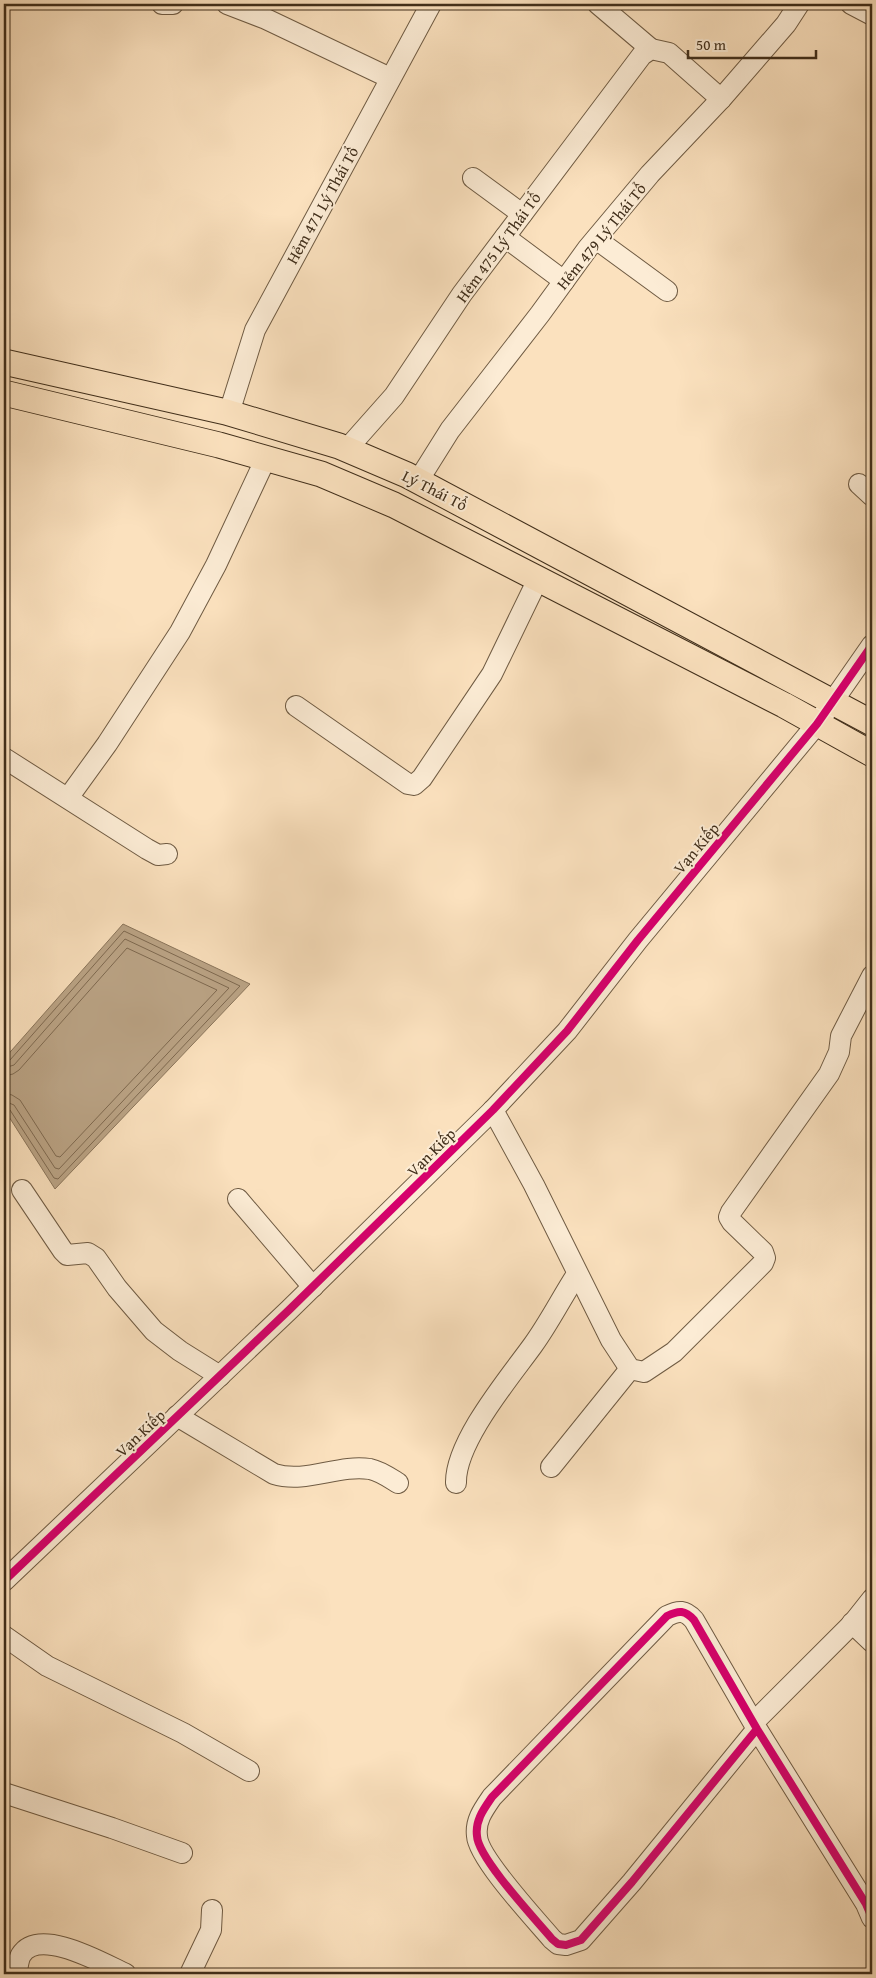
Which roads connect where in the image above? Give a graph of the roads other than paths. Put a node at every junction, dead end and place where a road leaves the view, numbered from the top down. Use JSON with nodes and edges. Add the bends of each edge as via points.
{"nodes":[{"id":1,"x":162,"y":4,"type":"edge"},
{"id":2,"x":173,"y":4,"type":"edge"},
{"id":3,"x":227,"y":4,"type":"edge"},
{"id":4,"x":431,"y":4,"type":"edge"},
{"id":5,"x":598,"y":4,"type":"edge"},
{"id":6,"x":799,"y":4,"type":"edge"},
{"id":7,"x":851,"y":4,"type":"edge"},
{"id":8,"x":872,"y":15,"type":"edge"},
{"id":9,"x":652,"y":48,"type":"junction"},
{"id":10,"x":390,"y":78,"type":"junction"},
{"id":11,"x":721,"y":99,"type":"junction"},
{"id":12,"x":473,"y":178,"type":"dead end"},
{"id":13,"x":522,"y":214,"type":"junction"},
{"id":14,"x":505,"y":237,"type":"junction"},
{"id":15,"x":596,"y":239,"type":"junction"},
{"id":16,"x":564,"y":281,"type":"junction"},
{"id":17,"x":667,"y":291,"type":"dead end"},
{"id":18,"x":4,"y":362,"type":"edge"},
{"id":19,"x":4,"y":393,"type":"edge"},
{"id":20,"x":229,"y":413,"type":"junction"},
{"id":21,"x":347,"y":449,"type":"junction"},
{"id":22,"x":266,"y":458,"type":"junction"},
{"id":23,"x":418,"y":481,"type":"junction"},
{"id":24,"x":538,"y":579,"type":"junction"},
{"id":25,"x":872,"y":645,"type":"edge"},
{"id":26,"x":834,"y":702,"type":"junction"},
{"id":27,"x":296,"y":706,"type":"dead end"},
{"id":28,"x":872,"y":723,"type":"edge"},
{"id":29,"x":817,"y":724,"type":"junction"},
{"id":30,"x":872,"y":754,"type":"edge"},
{"id":31,"x":4,"y":758,"type":"edge"},
{"id":32,"x":68,"y":798,"type":"junction"},
{"id":33,"x":167,"y":854,"type":"dead end"},
{"id":34,"x":872,"y":976,"type":"edge"},
{"id":35,"x":493,"y":1110,"type":"junction"},
{"id":36,"x":22,"y":1190,"type":"dead end"},
{"id":37,"x":238,"y":1199,"type":"dead end"},
{"id":38,"x":577,"y":1274,"type":"junction"},
{"id":39,"x":313,"y":1287,"type":"junction"},
{"id":40,"x":630,"y":1369,"type":"junction"},
{"id":41,"x":220,"y":1376,"type":"junction"},
{"id":42,"x":177,"y":1416,"type":"junction"},
{"id":43,"x":551,"y":1467,"type":"dead end"},
{"id":44,"x":398,"y":1483,"type":"dead end"},
{"id":45,"x":456,"y":1483,"type":"dead end"},
{"id":46,"x":4,"y":1581,"type":"edge"},
{"id":47,"x":872,"y":1599,"type":"edge"},
{"id":48,"x":852,"y":1623,"type":"junction"},
{"id":49,"x":4,"y":1636,"type":"edge"},
{"id":50,"x":872,"y":1642,"type":"edge"},
{"id":51,"x":755,"y":1726,"type":"junction"},
{"id":52,"x":249,"y":1771,"type":"dead end"},
{"id":53,"x":4,"y":1793,"type":"edge"},
{"id":54,"x":182,"y":1853,"type":"dead end"},
{"id":55,"x":212,"y":1910,"type":"dead end"},
{"id":56,"x":872,"y":1918,"type":"edge"},
{"id":57,"x":16,"y":1974,"type":"edge"},
{"id":58,"x":126,"y":1974,"type":"edge"},
{"id":59,"x":190,"y":1974,"type":"edge"}],
"edges":[{"from":1,"to":2,"type":"street"},
{"from":3,"to":10,"type":"street"},
{"from":4,"to":10,"type":"street","name":"Hẻm 471 Lý Thái Tổ"},
{"from":5,"to":9,"type":"street"},
{"from":6,"to":11,"type":"street","name":"Hẻm 479 Lý Thái Tổ","via":[[786,24]]},
{"from":7,"to":8,"type":"street"},
{"from":9,"to":11,"type":"street","via":[[669,53]]},
{"from":9,"to":13,"type":"street","name":"Hẻm 475 Lý Thái Tổ","via":[[632,65]]},
{"from":10,"to":20,"type":"street","name":"Hẻm 471 Lý Thái Tổ","via":[[255,330]]},
{"from":11,"to":15,"type":"street","name":"Hẻm 479 Lý Thái Tổ","via":[[650,174]]},
{"from":12,"to":13,"type":"street"},
{"from":13,"to":14,"type":"street","name":"Hẻm 475 Lý Thái Tổ"},
{"from":14,"to":16,"type":"street"},
{"from":14,"to":21,"type":"street","name":"Hẻm 475 Lý Thái Tổ","via":[[462,294],[394,396]]},
{"from":15,"to":16,"type":"street","name":"Hẻm 479 Lý Thái Tổ"},
{"from":15,"to":17,"type":"street"},
{"from":16,"to":23,"type":"street","name":"Hẻm 479 Lý Thái Tổ","via":[[450,430]]},
{"from":18,"to":20,"type":"main road","name":"Lý Thái Tổ"},
{"from":19,"to":22,"type":"main road","name":"Lý Thái Tổ"},
{"from":20,"to":21,"type":"main road","name":"Lý Thái Tổ"},
{"from":21,"to":23,"type":"main road","name":"Lý Thái Tổ"},
{"from":22,"to":24,"type":"main road","name":"Lý Thái Tổ","via":[[321,474],[394,505]]},
{"from":22,"to":32,"type":"street","via":[[216,565],[180,632]]},
{"from":23,"to":26,"type":"main road","name":"Lý Thái Tổ"},
{"from":24,"to":27,"type":"street","via":[[483,690],[414,785]]},
{"from":24,"to":29,"type":"main road","name":"Lý Thái Tổ"},
{"from":25,"to":26,"type":"street","name":"Vạn Kiếp"},
{"from":26,"to":28,"type":"main road","name":"Lý Thái Tổ"},
{"from":26,"to":29,"type":"street","name":"Vạn Kiếp"},
{"from":29,"to":30,"type":"main road","name":"Lý Thái Tổ"},
{"from":29,"to":35,"type":"street","name":"Vạn Kiếp","via":[[567,1031]]},
{"from":31,"to":32,"type":"street"},
{"from":32,"to":33,"type":"street","via":[[147,849],[158,855]]},
{"from":34,"to":40,"type":"street","via":[[841,1036],[839,1052],[828,1074],[731,1212],[732,1222],[763,1252],[765,1258],[762,1263],[674,1352],[644,1372]]},
{"from":35,"to":38,"type":"street"},
{"from":35,"to":39,"type":"street","name":"Vạn Kiếp"},
{"from":36,"to":41,"type":"street","via":[[67,1255],[88,1253],[96,1258],[150,1327]]},
{"from":37,"to":39,"type":"street"},
{"from":38,"to":40,"type":"street"},
{"from":38,"to":45,"type":"street","via":[[540,1334],[482,1416],[461,1458]]},
{"from":39,"to":41,"type":"street","name":"Vạn Kiếp"},
{"from":40,"to":43,"type":"street"},
{"from":41,"to":42,"type":"street","name":"Vạn Kiếp"},
{"from":42,"to":44,"type":"street","via":[[283,1477],[359,1468],[373,1470]]},
{"from":42,"to":46,"type":"street","name":"Vạn Kiếp"},
{"from":47,"to":48,"type":"street"},
{"from":48,"to":50,"type":"street"},
{"from":48,"to":51,"type":"street"},
{"from":49,"to":52,"type":"street","via":[[47,1666],[182,1733]]},
{"from":51,"to":51,"type":"street","via":[[632,1882],[593,1928],[574,1944],[558,1944],[552,1939],[497,1873],[477,1842],[477,1822],[492,1797],[674,1612],[687,1613],[694,1620]]},
{"from":51,"to":56,"type":"street"},
{"from":53,"to":54,"type":"street"},
{"from":55,"to":59,"type":"street","via":[[211,1930]]},
{"from":57,"to":58,"type":"street","via":[[20,1957],[26,1950],[46,1944],[59,1945]]}]}
